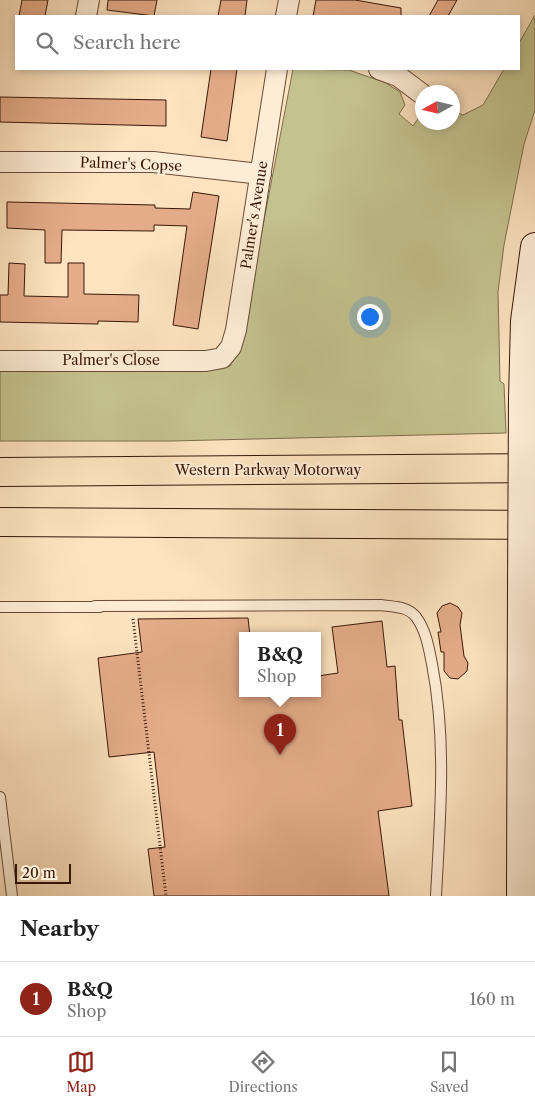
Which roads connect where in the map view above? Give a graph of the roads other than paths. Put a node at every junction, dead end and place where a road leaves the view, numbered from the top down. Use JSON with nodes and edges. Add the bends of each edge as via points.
{"nodes":[{"id":1,"x":89,"y":0,"type":"edge"},
{"id":2,"x":288,"y":0,"type":"edge"},
{"id":3,"x":86,"y":15,"type":"edge"},
{"id":4,"x":286,"y":15,"type":"edge"},
{"id":5,"x":277,"y":70,"type":"edge"},
{"id":6,"x":382,"y":70,"type":"edge"},
{"id":7,"x":415,"y":89,"type":"edge"},
{"id":8,"x":0,"y":162,"type":"edge"},
{"id":9,"x":261,"y":174,"type":"junction"},
{"id":10,"x":535,"y":247,"type":"edge"},
{"id":11,"x":222,"y":358,"type":"joint"},
{"id":12,"x":0,"y":361,"type":"edge"},
{"id":13,"x":535,"y":468,"type":"edge"},
{"id":14,"x":0,"y":472,"type":"edge"},
{"id":15,"x":0,"y":522,"type":"edge"},
{"id":16,"x":535,"y":526,"type":"edge"},
{"id":17,"x":95,"y":606,"type":"junction"},
{"id":18,"x":0,"y":607,"type":"edge"},
{"id":19,"x":107,"y":612,"type":"dead end"},
{"id":20,"x":0,"y":797,"type":"edge"},
{"id":21,"x":12,"y":896,"type":"edge"},
{"id":22,"x":436,"y":896,"type":"edge"},
{"id":23,"x":521,"y":896,"type":"edge"}],
"edges":[{"from":1,"to":3,"type":"street"},
{"from":2,"to":4,"type":"street"},
{"from":5,"to":9,"type":"street","name":"Palmer's Avenue"},
{"from":6,"to":7,"type":"street","via":[[398,76]]},
{"from":8,"to":9,"type":"street","name":"Palmer's Copse","via":[[153,162]]},
{"from":9,"to":11,"type":"street","name":"Palmer's Avenue","via":[[236,330]]},
{"from":10,"to":23,"type":"main road","bridge":true,"via":[[524,321],[522,398]]},
{"from":11,"to":12,"type":"street","name":"Palmer's Close","via":[[206,361]]},
{"from":13,"to":14,"type":"highway","name":"Western Parkway Motorway"},
{"from":15,"to":16,"type":"highway"},
{"from":17,"to":18,"type":"lane"},
{"from":17,"to":19,"type":"lane"},
{"from":17,"to":22,"type":"lane","via":[[381,605],[404,608],[416,617],[427,640],[440,704],[442,774]]},
{"from":20,"to":21,"type":"lane"}]}
